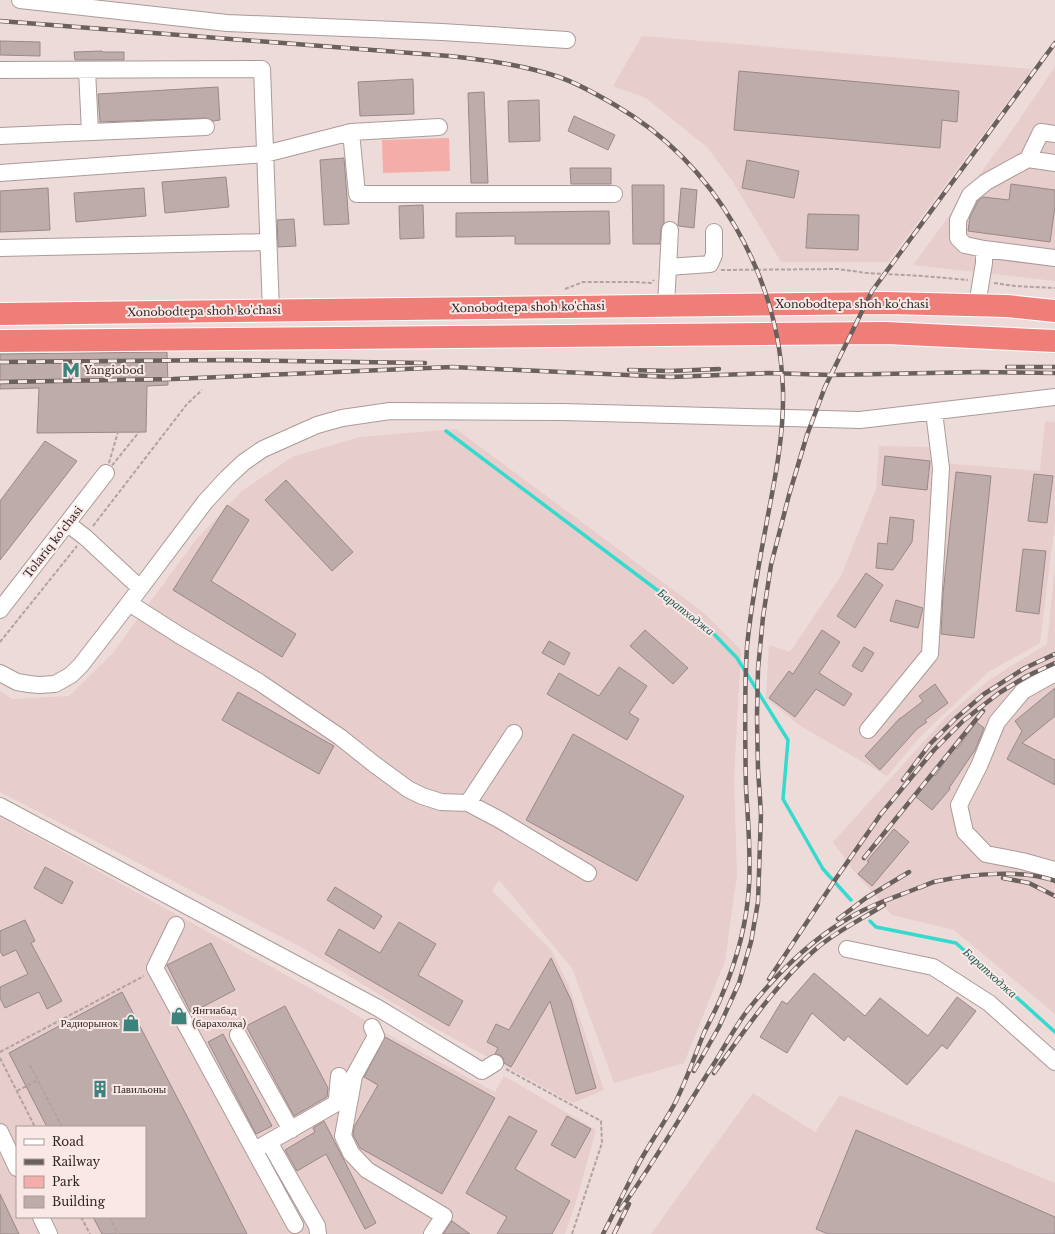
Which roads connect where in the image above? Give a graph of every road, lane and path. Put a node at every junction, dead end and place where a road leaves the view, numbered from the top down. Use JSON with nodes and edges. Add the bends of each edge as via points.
{"nodes":[{"id":1,"x":20,"y":0,"type":"edge"},
{"id":2,"x":567,"y":40,"type":"dead end"},
{"id":3,"x":0,"y":70,"type":"edge"},
{"id":4,"x":87,"y":70,"type":"junction"},
{"id":5,"x":206,"y":126,"type":"dead end"},
{"id":6,"x":440,"y":127,"type":"dead end"},
{"id":7,"x":90,"y":132,"type":"junction"},
{"id":8,"x":351,"y":132,"type":"junction"},
{"id":9,"x":1055,"y":134,"type":"edge"},
{"id":10,"x":0,"y":136,"type":"edge"},
{"id":11,"x":265,"y":154,"type":"junction"},
{"id":12,"x":1028,"y":159,"type":"junction"},
{"id":13,"x":1055,"y":163,"type":"edge"},
{"id":14,"x":0,"y":168,"type":"edge"},
{"id":15,"x":0,"y":173,"type":"edge"},
{"id":16,"x":614,"y":194,"type":"dead end"},
{"id":17,"x":670,"y":230,"type":"dead end"},
{"id":18,"x":714,"y":232,"type":"dead end"},
{"id":19,"x":268,"y":242,"type":"junction"},
{"id":20,"x":0,"y":248,"type":"edge"},
{"id":21,"x":984,"y":249,"type":"junction"},
{"id":22,"x":1055,"y":258,"type":"edge"},
{"id":23,"x":721,"y":270,"type":"dead end"},
{"id":24,"x":662,"y":272,"type":"junction"},
{"id":25,"x":969,"y":280,"type":"dead end"},
{"id":26,"x":992,"y":283,"type":"dead end"},
{"id":27,"x":1055,"y":288,"type":"edge"},
{"id":28,"x":561,"y":291,"type":"dead end"},
{"id":29,"x":887,"y":303,"type":"junction"},
{"id":30,"x":728,"y":305,"type":"junction"},
{"id":31,"x":977,"y":305,"type":"junction"},
{"id":32,"x":666,"y":306,"type":"junction"},
{"id":33,"x":271,"y":310,"type":"junction"},
{"id":34,"x":1055,"y":310,"type":"edge"},
{"id":35,"x":0,"y":314,"type":"edge"},
{"id":36,"x":886,"y":333,"type":"junction"},
{"id":37,"x":728,"y":335,"type":"junction"},
{"id":38,"x":0,"y":341,"type":"edge"},
{"id":39,"x":1055,"y":341,"type":"edge"},
{"id":40,"x":202,"y":390,"type":"dead end"},
{"id":41,"x":1055,"y":397,"type":"edge"},
{"id":42,"x":934,"y":412,"type":"junction"},
{"id":43,"x":106,"y":473,"type":"junction"},
{"id":44,"x":68,"y":524,"type":"junction"},
{"id":45,"x":85,"y":537,"type":"junction"},
{"id":46,"x":140,"y":588,"type":"junction"},
{"id":47,"x":2,"y":603,"type":"edge"},
{"id":48,"x":129,"y":603,"type":"junction"},
{"id":49,"x":0,"y":642,"type":"edge"},
{"id":50,"x":1055,"y":673,"type":"edge"},
{"id":51,"x":0,"y":674,"type":"edge"},
{"id":52,"x":868,"y":730,"type":"dead end"},
{"id":53,"x":514,"y":733,"type":"dead end"},
{"id":54,"x":468,"y":803,"type":"junction"},
{"id":55,"x":0,"y":806,"type":"edge"},
{"id":56,"x":1055,"y":870,"type":"edge"},
{"id":57,"x":588,"y":873,"type":"dead end"},
{"id":58,"x":176,"y":925,"type":"dead end"},
{"id":59,"x":848,"y":949,"type":"dead end"},
{"id":60,"x":144,"y":976,"type":"dead end"},
{"id":61,"x":372,"y":1027,"type":"dead end"},
{"id":62,"x":238,"y":1035,"type":"dead end"},
{"id":63,"x":0,"y":1052,"type":"edge"},
{"id":64,"x":0,"y":1058,"type":"edge"},
{"id":65,"x":1055,"y":1062,"type":"edge"},
{"id":66,"x":495,"y":1063,"type":"joint"},
{"id":67,"x":30,"y":1065,"type":"dead end"},
{"id":68,"x":339,"y":1076,"type":"dead end"},
{"id":69,"x":38,"y":1080,"type":"junction"},
{"id":70,"x":17,"y":1091,"type":"junction"},
{"id":71,"x":35,"y":1126,"type":"edge"},
{"id":72,"x":61,"y":1126,"type":"edge"},
{"id":73,"x":290,"y":1130,"type":"junction"},
{"id":74,"x":0,"y":1132,"type":"edge"},
{"id":75,"x":269,"y":1142,"type":"junction"},
{"id":76,"x":255,"y":1150,"type":"junction"},
{"id":77,"x":16,"y":1166,"type":"edge"},
{"id":78,"x":41,"y":1218,"type":"edge"},
{"id":79,"x":82,"y":1218,"type":"edge"},
{"id":80,"x":110,"y":1218,"type":"edge"},
{"id":81,"x":295,"y":1225,"type":"dead end"},
{"id":82,"x":49,"y":1234,"type":"edge"},
{"id":83,"x":90,"y":1234,"type":"edge"},
{"id":84,"x":118,"y":1234,"type":"edge"},
{"id":85,"x":318,"y":1234,"type":"edge"},
{"id":86,"x":432,"y":1234,"type":"edge"},
{"id":87,"x":572,"y":1234,"type":"edge"}],
"edges":[{"from":1,"to":2,"type":"street","via":[[228,23]]},
{"from":3,"to":4,"type":"street"},
{"from":4,"to":7,"type":"street"},
{"from":4,"to":11,"type":"street","via":[[262,69]]},
{"from":5,"to":7,"type":"street"},
{"from":6,"to":8,"type":"street"},
{"from":7,"to":10,"type":"street"},
{"from":8,"to":11,"type":"street"},
{"from":8,"to":16,"type":"street","via":[[357,194]]},
{"from":9,"to":12,"type":"street","via":[[1041,132]]},
{"from":11,"to":15,"type":"street"},
{"from":11,"to":19,"type":"street"},
{"from":12,"to":13,"type":"street"},
{"from":12,"to":21,"type":"street","via":[[986,182],[970,195],[958,220],[958,238],[965,245]]},
{"from":14,"to":15,"type":"street"},
{"from":17,"to":24,"type":"street"},
{"from":18,"to":24,"type":"street","via":[[714,255],[710,264]]},
{"from":19,"to":20,"type":"street"},
{"from":19,"to":33,"type":"street"},
{"from":21,"to":22,"type":"street"},
{"from":21,"to":31,"type":"street"},
{"from":23,"to":25,"type":"path","via":[[838,269]]},
{"from":24,"to":28,"type":"path","via":[[651,283],[583,282]]},
{"from":24,"to":32,"type":"street"},
{"from":26,"to":27,"type":"path"},
{"from":29,"to":30,"type":"highway","name":"Xonobodtepa shoh ko'chasi"},
{"from":29,"to":31,"type":"highway","name":"Xonobodtepa shoh ko'chasi"},
{"from":29,"to":36,"type":"highway"},
{"from":30,"to":32,"type":"highway","name":"Xonobodtepa shoh ko'chasi"},
{"from":30,"to":37,"type":"highway"},
{"from":31,"to":34,"type":"highway","name":"Xonobodtepa shoh ko'chasi"},
{"from":32,"to":33,"type":"highway","name":"Xonobodtepa shoh ko'chasi"},
{"from":33,"to":35,"type":"highway","name":"Xonobodtepa shoh ko'chasi"},
{"from":36,"to":37,"type":"highway"},
{"from":36,"to":39,"type":"highway"},
{"from":37,"to":38,"type":"highway"},
{"from":40,"to":45,"type":"path","via":[[187,404]]},
{"from":41,"to":42,"type":"street"},
{"from":42,"to":46,"type":"street","via":[[860,420],[563,412],[390,411],[342,418],[288,437],[244,462],[205,502]]},
{"from":42,"to":52,"type":"street","via":[[941,468],[930,654]]},
{"from":43,"to":43,"type":"path","via":[[135,438],[139,432],[118,432]]},
{"from":43,"to":44,"type":"street","name":"Tolariq ko'chasi"},
{"from":44,"to":45,"type":"street"},
{"from":44,"to":47,"type":"street","name":"Tolariq ko'chasi"},
{"from":45,"to":46,"type":"street"},
{"from":45,"to":49,"type":"path"},
{"from":46,"to":48,"type":"street"},
{"from":48,"to":51,"type":"street","via":[[81,666],[61,682],[29,684],[17,682]]},
{"from":48,"to":54,"type":"street","via":[[259,682],[340,737],[408,789],[441,802]]},
{"from":50,"to":56,"type":"street","via":[[1023,691],[997,722],[959,805],[965,832],[986,854],[1022,860]]},
{"from":53,"to":54,"type":"street"},
{"from":54,"to":57,"type":"street"},
{"from":55,"to":66,"type":"street","via":[[378,1008],[482,1071]]},
{"from":58,"to":76,"type":"street","via":[[155,968]]},
{"from":59,"to":65,"type":"street","via":[[933,967],[989,1003]]},
{"from":60,"to":63,"type":"path"},
{"from":61,"to":86,"type":"street","via":[[376,1036],[354,1076],[343,1136],[351,1153],[367,1170],[444,1216]]},
{"from":62,"to":73,"type":"street"},
{"from":64,"to":70,"type":"path"},
{"from":66,"to":87,"type":"path","via":[[602,1121],[602,1143]]},
{"from":67,"to":69,"type":"path"},
{"from":68,"to":73,"type":"street","via":[[335,1104]]},
{"from":69,"to":70,"type":"path"},
{"from":69,"to":72,"type":"path"},
{"from":70,"to":71,"type":"path"},
{"from":73,"to":75,"type":"street"},
{"from":74,"to":77,"type":"street"},
{"from":75,"to":76,"type":"street"},
{"from":75,"to":85,"type":"street","via":[[317,1226]]},
{"from":76,"to":81,"type":"street"},
{"from":78,"to":82,"type":"street"},
{"from":79,"to":83,"type":"path"},
{"from":80,"to":84,"type":"path"}]}
